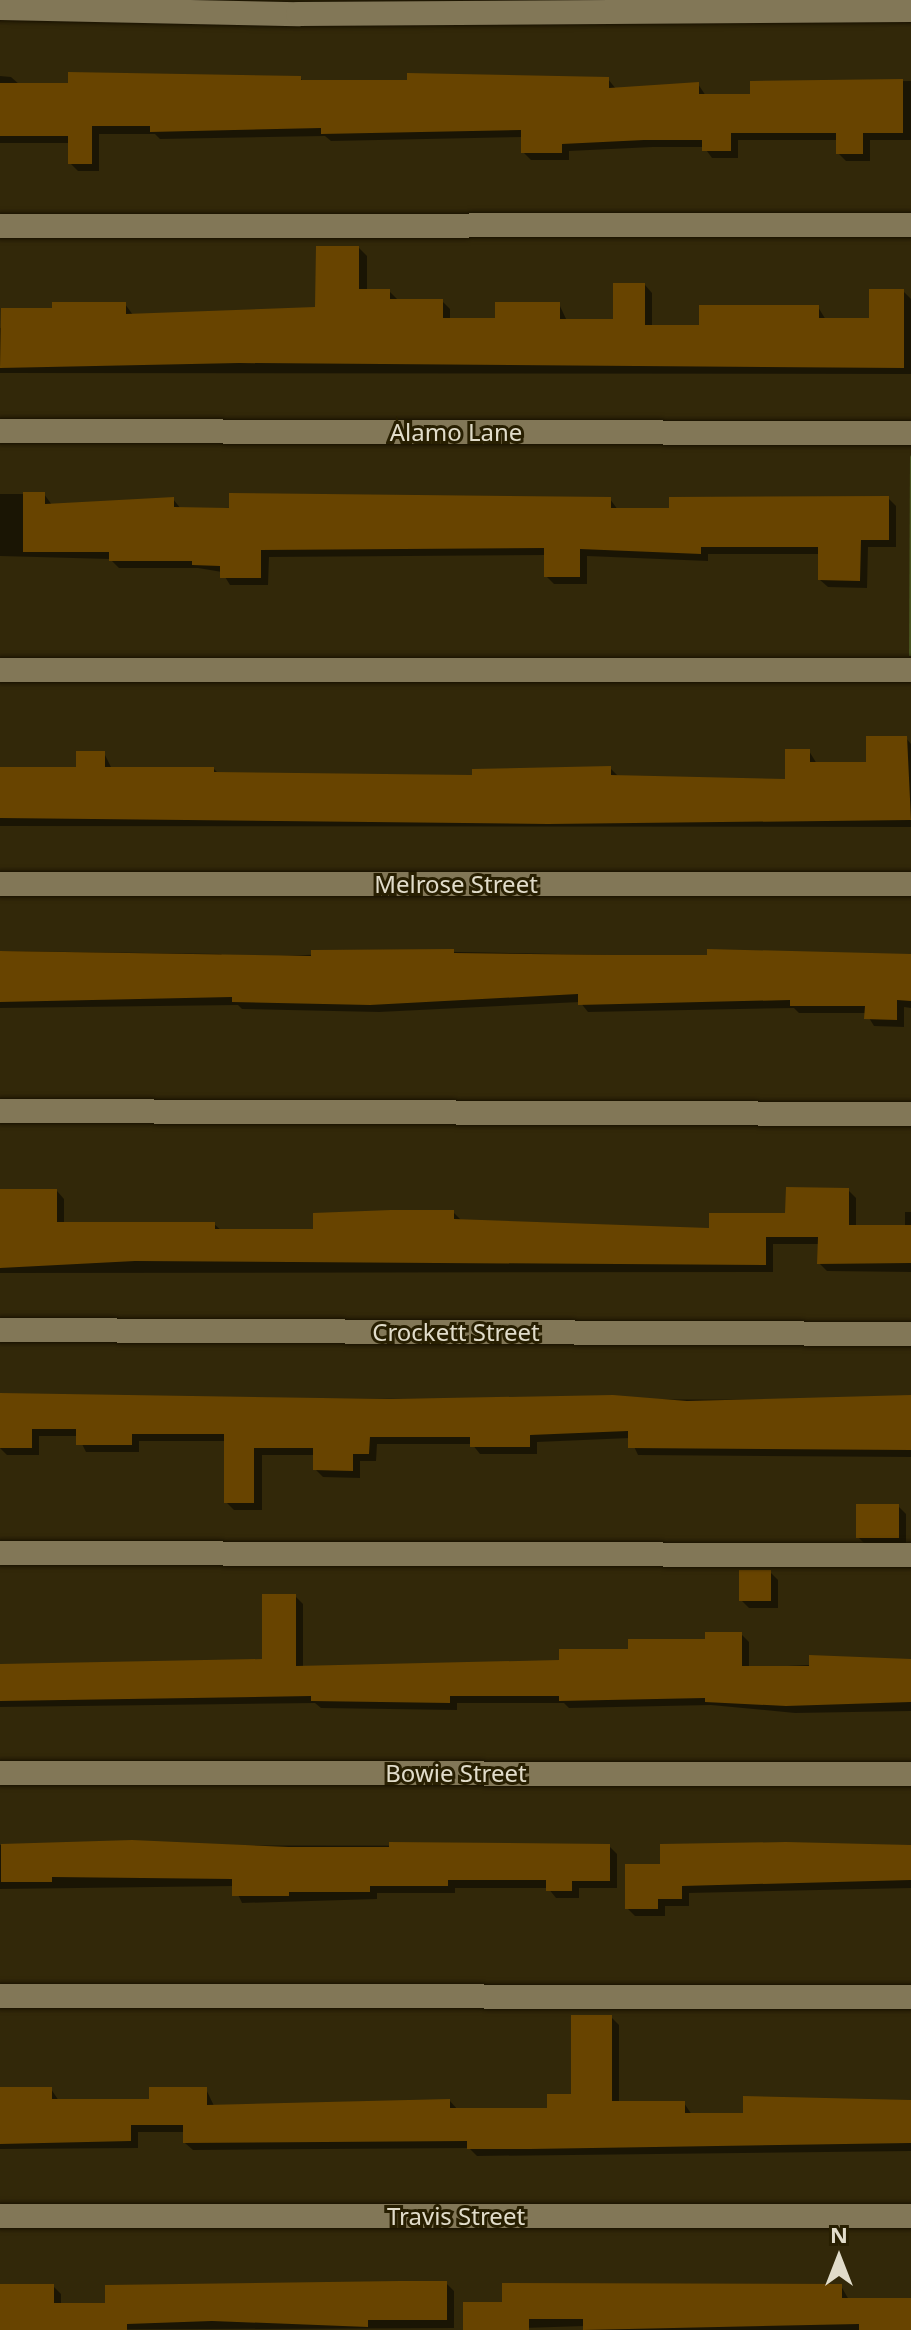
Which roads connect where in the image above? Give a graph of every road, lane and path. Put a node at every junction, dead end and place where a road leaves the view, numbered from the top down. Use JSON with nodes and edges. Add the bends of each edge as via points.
{"nodes":[{"id":1,"x":0,"y":8,"type":"edge"},
{"id":2,"x":911,"y":10,"type":"edge"},
{"id":3,"x":911,"y":225,"type":"edge"},
{"id":4,"x":0,"y":226,"type":"edge"},
{"id":5,"x":0,"y":431,"type":"edge"},
{"id":6,"x":911,"y":433,"type":"edge"},
{"id":7,"x":0,"y":670,"type":"edge"},
{"id":8,"x":911,"y":670,"type":"edge"},
{"id":9,"x":0,"y":884,"type":"edge"},
{"id":10,"x":911,"y":884,"type":"edge"},
{"id":11,"x":0,"y":1111,"type":"edge"},
{"id":12,"x":911,"y":1114,"type":"edge"},
{"id":13,"x":0,"y":1330,"type":"edge"},
{"id":14,"x":911,"y":1334,"type":"edge"},
{"id":15,"x":0,"y":1553,"type":"edge"},
{"id":16,"x":911,"y":1555,"type":"edge"},
{"id":17,"x":0,"y":1773,"type":"edge"},
{"id":18,"x":911,"y":1774,"type":"edge"},
{"id":19,"x":0,"y":1996,"type":"edge"},
{"id":20,"x":911,"y":1997,"type":"edge"},
{"id":21,"x":0,"y":2216,"type":"edge"},
{"id":22,"x":911,"y":2216,"type":"edge"}],
"edges":[{"from":1,"to":2,"type":"street","via":[[298,14]]},
{"from":3,"to":4,"type":"street"},
{"from":5,"to":6,"type":"street","name":"Alamo Lane"},
{"from":7,"to":8,"type":"street"},
{"from":9,"to":10,"type":"street","name":"Melrose Street"},
{"from":11,"to":12,"type":"street"},
{"from":13,"to":14,"type":"street","name":"Crockett Street"},
{"from":15,"to":16,"type":"street"},
{"from":17,"to":18,"type":"street","name":"Bowie Street"},
{"from":19,"to":20,"type":"street"},
{"from":21,"to":22,"type":"street","name":"Travis Street"}]}
